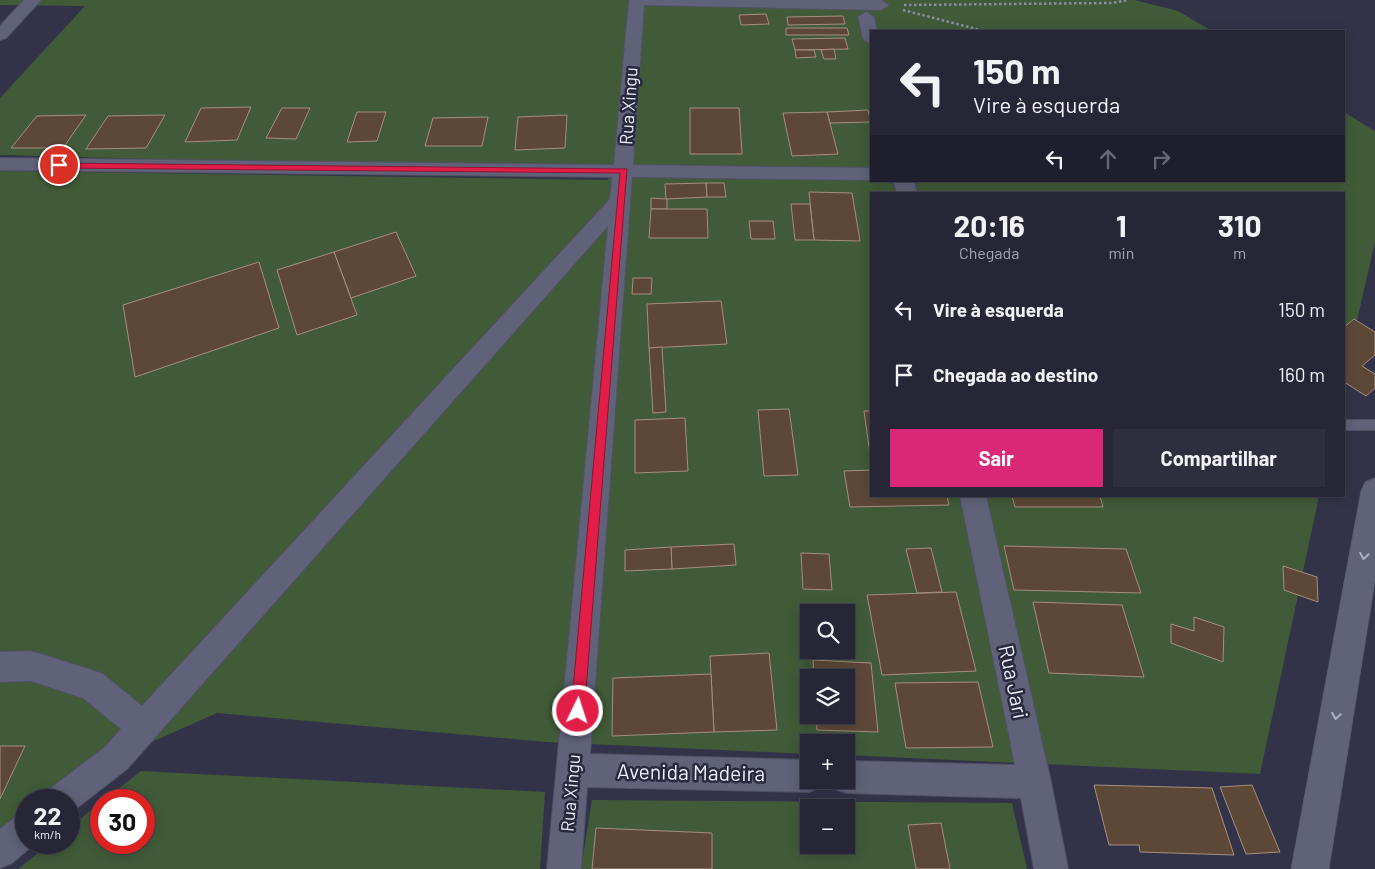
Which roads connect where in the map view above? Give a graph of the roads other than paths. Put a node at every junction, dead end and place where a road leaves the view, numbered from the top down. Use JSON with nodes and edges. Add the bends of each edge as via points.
{"nodes":[{"id":1,"x":33,"y":0,"type":"edge"},
{"id":2,"x":637,"y":0,"type":"edge"},
{"id":3,"x":641,"y":0,"type":"edge"},
{"id":4,"x":881,"y":5,"type":"road end"},
{"id":5,"x":866,"y":17,"type":"dead end"},
{"id":6,"x":0,"y":35,"type":"edge"},
{"id":7,"x":870,"y":35,"type":"edge"},
{"id":8,"x":0,"y":164,"type":"edge"},
{"id":9,"x":624,"y":171,"type":"junction"},
{"id":10,"x":870,"y":174,"type":"edge"},
{"id":11,"x":620,"y":201,"type":"junction"},
{"id":12,"x":1345,"y":425,"type":"edge"},
{"id":13,"x":1375,"y":425,"type":"edge"},
{"id":14,"x":1375,"y":491,"type":"edge"},
{"id":15,"x":973,"y":497,"type":"edge"},
{"id":16,"x":0,"y":667,"type":"edge"},
{"id":17,"x":143,"y":727,"type":"junction"},
{"id":18,"x":574,"y":770,"type":"junction"},
{"id":19,"x":800,"y":776,"type":"edge"},
{"id":20,"x":855,"y":777,"type":"edge"},
{"id":21,"x":1035,"y":782,"type":"junction"},
{"id":22,"x":77,"y":789,"type":"edge"},
{"id":23,"x":15,"y":839,"type":"edge"},
{"id":24,"x":0,"y":851,"type":"edge"},
{"id":25,"x":564,"y":869,"type":"edge"},
{"id":26,"x":1051,"y":869,"type":"edge"},
{"id":27,"x":1310,"y":869,"type":"edge"}],
"edges":[{"from":1,"to":6,"type":"street"},
{"from":2,"to":9,"type":"street","name":"Rua Xingu"},
{"from":3,"to":4,"type":"street"},
{"from":5,"to":7,"type":"street"},
{"from":8,"to":9,"type":"street"},
{"from":9,"to":10,"type":"street"},
{"from":9,"to":11,"type":"street","name":"Rua Xingu"},
{"from":11,"to":17,"type":"street"},
{"from":11,"to":18,"type":"street","name":"Rua Xingu"},
{"from":12,"to":13,"type":"lane"},
{"from":14,"to":27,"type":"main road","one_way":true},
{"from":15,"to":21,"type":"street","name":"Rua Jari"},
{"from":16,"to":17,"type":"street","via":[[31,666],[92,685]]},
{"from":17,"to":22,"type":"street","via":[[116,758]]},
{"from":18,"to":19,"type":"street","name":"Avenida Madeira"},
{"from":18,"to":25,"type":"street","name":"Rua Xingu"},
{"from":20,"to":21,"type":"street"},
{"from":21,"to":26,"type":"street","name":"Rua Jari"},
{"from":23,"to":24,"type":"street"}]}
